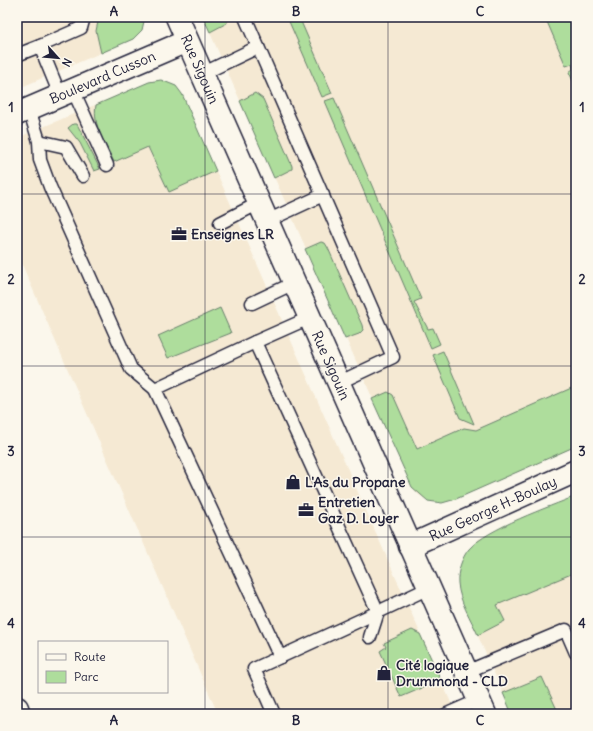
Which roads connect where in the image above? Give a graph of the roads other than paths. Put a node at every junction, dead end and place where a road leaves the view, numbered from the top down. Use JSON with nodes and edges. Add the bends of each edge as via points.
{"nodes":[{"id":1,"x":84,"y":17,"type":"edge"},
{"id":2,"x":177,"y":17,"type":"edge"},
{"id":3,"x":245,"y":17,"type":"edge"},
{"id":4,"x":187,"y":41,"type":"junction"},
{"id":5,"x":40,"y":46,"type":"junction"},
{"id":6,"x":258,"y":47,"type":"junction"},
{"id":7,"x":17,"y":55,"type":"edge"},
{"id":8,"x":202,"y":74,"type":"junction"},
{"id":9,"x":66,"y":93,"type":"junction"},
{"id":10,"x":23,"y":112,"type":"edge"},
{"id":11,"x":39,"y":141,"type":"junction"},
{"id":12,"x":107,"y":165,"type":"dead end"},
{"id":13,"x":83,"y":176,"type":"dead end"},
{"id":14,"x":323,"y":195,"type":"junction"},
{"id":15,"x":263,"y":212,"type":"junction"},
{"id":16,"x":220,"y":222,"type":"dead end"},
{"id":17,"x":294,"y":283,"type":"junction"},
{"id":18,"x":252,"y":303,"type":"dead end"},
{"id":19,"x":309,"y":318,"type":"junction"},
{"id":20,"x":255,"y":342,"type":"junction"},
{"id":21,"x":338,"y":383,"type":"junction"},
{"id":22,"x":155,"y":389,"type":"junction"},
{"id":23,"x":576,"y":471,"type":"edge"},
{"id":24,"x":410,"y":546,"type":"junction"},
{"id":25,"x":429,"y":588,"type":"junction"},
{"id":26,"x":378,"y":612,"type":"junction"},
{"id":27,"x":572,"y":634,"type":"edge"},
{"id":28,"x":370,"y":637,"type":"dead end"},
{"id":29,"x":576,"y":653,"type":"edge"},
{"id":30,"x":280,"y":657,"type":"junction"},
{"id":31,"x":466,"y":672,"type":"junction"},
{"id":32,"x":482,"y":707,"type":"edge"},
{"id":33,"x":17,"y":708,"type":"edge"},
{"id":34,"x":19,"y":714,"type":"edge"},
{"id":35,"x":274,"y":714,"type":"edge"},
{"id":36,"x":447,"y":714,"type":"edge"}],
"edges":[{"from":1,"to":5,"type":"lane","via":[[81,28]]},
{"from":2,"to":4,"type":"street","name":"Rue Sigouin"},
{"from":3,"to":6,"type":"lane"},
{"from":4,"to":8,"type":"street","name":"Rue Sigouin"},
{"from":4,"to":9,"type":"street","name":"Boulevard Cusson"},
{"from":5,"to":7,"type":"lane"},
{"from":5,"to":9,"type":"lane"},
{"from":6,"to":8,"type":"lane"},
{"from":6,"to":14,"type":"lane"},
{"from":8,"to":15,"type":"street","name":"Rue Sigouin"},
{"from":9,"to":10,"type":"street","name":"Boulevard Cusson"},
{"from":9,"to":12,"type":"lane"},
{"from":10,"to":11,"type":"lane"},
{"from":11,"to":13,"type":"lane","via":[[66,147]]},
{"from":11,"to":22,"type":"lane","via":[[40,160],[50,187],[131,369]]},
{"from":14,"to":15,"type":"lane"},
{"from":14,"to":21,"type":"lane","via":[[393,357]]},
{"from":15,"to":16,"type":"lane"},
{"from":15,"to":17,"type":"street","name":"Rue Sigouin"},
{"from":17,"to":18,"type":"lane"},
{"from":17,"to":19,"type":"street","name":"Rue Sigouin"},
{"from":19,"to":20,"type":"lane"},
{"from":19,"to":21,"type":"street","name":"Rue Sigouin"},
{"from":20,"to":22,"type":"lane"},
{"from":20,"to":26,"type":"lane"},
{"from":21,"to":24,"type":"street","name":"Rue Sigouin"},
{"from":22,"to":30,"type":"lane"},
{"from":23,"to":24,"type":"street","name":"Rue George H-Boulay"},
{"from":24,"to":25,"type":"street","name":"Rue Sigouin"},
{"from":25,"to":26,"type":"lane"},
{"from":25,"to":31,"type":"street","name":"Rue Sigouin"},
{"from":26,"to":28,"type":"lane"},
{"from":26,"to":30,"type":"lane"},
{"from":27,"to":29,"type":"lane"},
{"from":27,"to":31,"type":"lane","via":[[566,630]]},
{"from":30,"to":35,"type":"lane","via":[[254,669]]},
{"from":31,"to":32,"type":"street","name":"Rue Sigouin"},
{"from":32,"to":36,"type":"lane"},
{"from":33,"to":34,"type":"street"}]}
